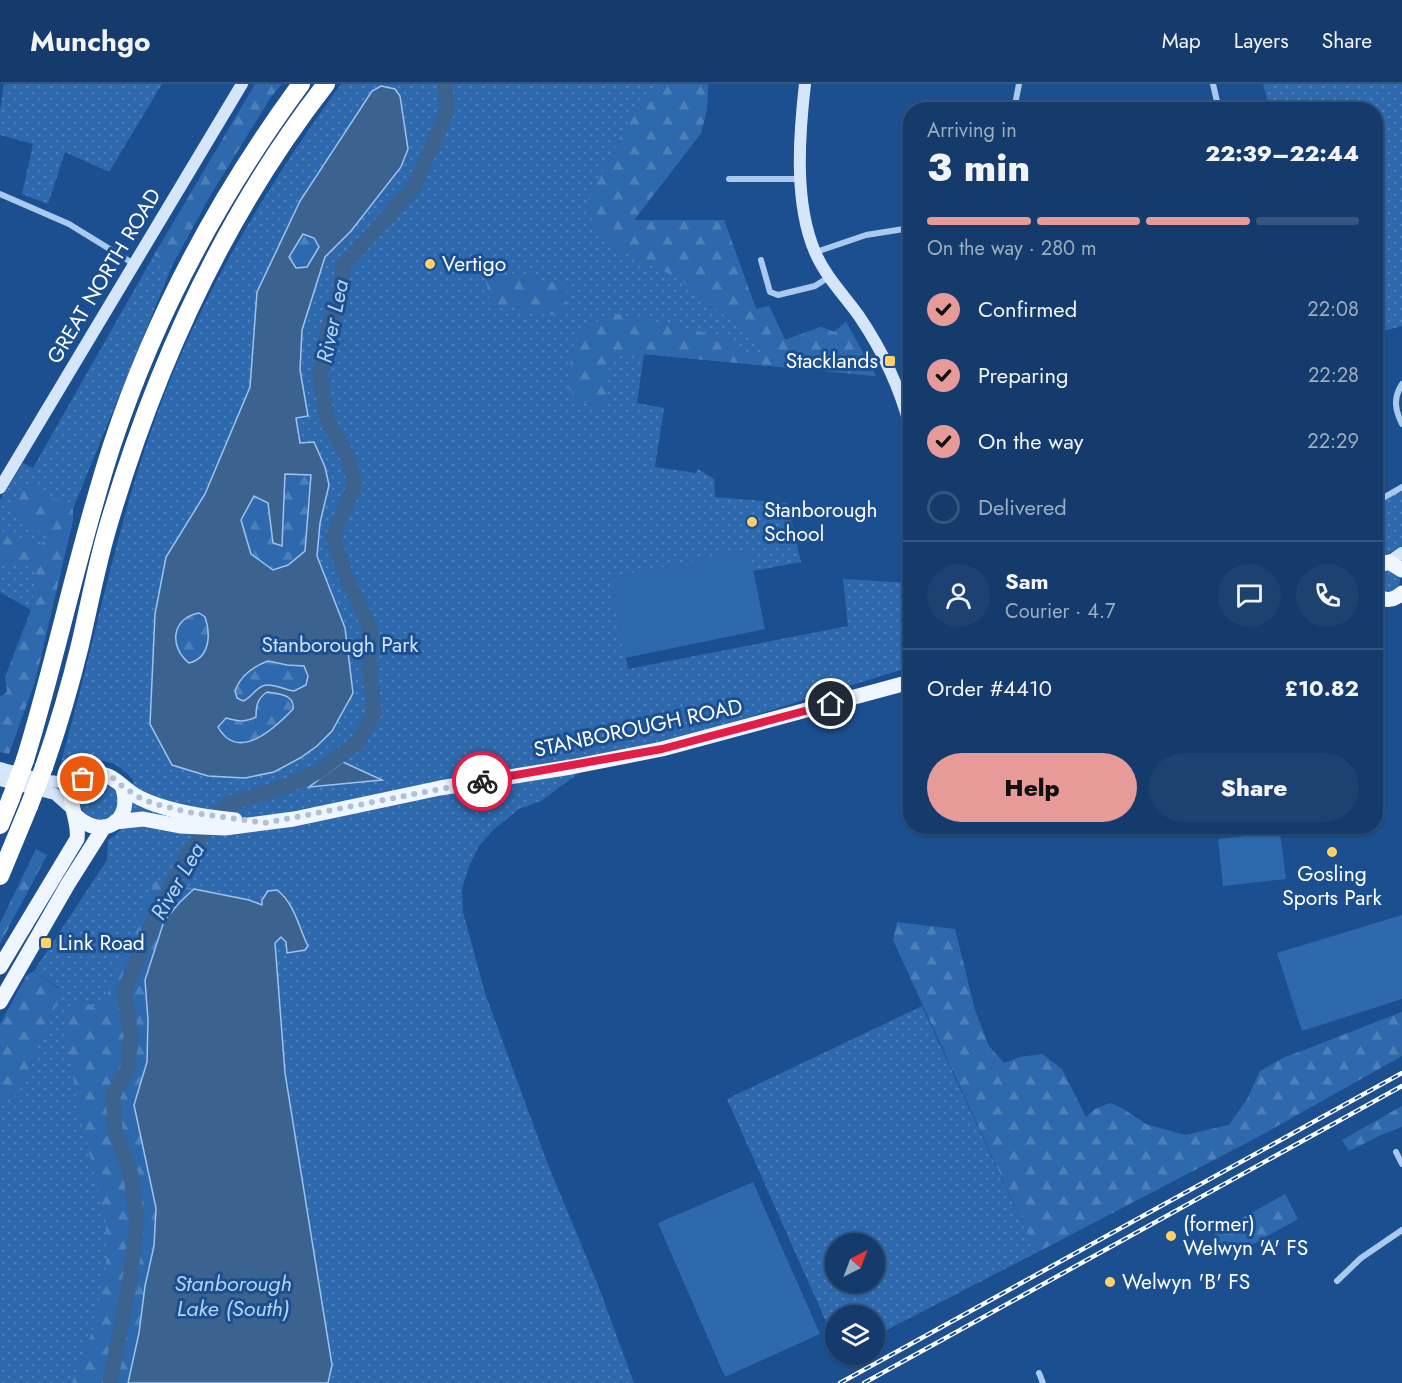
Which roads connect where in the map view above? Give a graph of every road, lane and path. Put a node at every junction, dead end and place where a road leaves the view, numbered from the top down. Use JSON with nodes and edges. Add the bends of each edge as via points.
{"nodes":[{"id":1,"x":242,"y":84,"type":"edge"},
{"id":2,"x":301,"y":84,"type":"edge"},
{"id":3,"x":326,"y":84,"type":"edge"},
{"id":4,"x":805,"y":84,"type":"edge"},
{"id":5,"x":1019,"y":84,"type":"edge"},
{"id":6,"x":1213,"y":84,"type":"edge"},
{"id":7,"x":1016,"y":102,"type":"edge"},
{"id":8,"x":1218,"y":102,"type":"edge"},
{"id":9,"x":801,"y":178,"type":"junction"},
{"id":10,"x":729,"y":179,"type":"dead end"},
{"id":11,"x":0,"y":194,"type":"edge"},
{"id":12,"x":903,"y":229,"type":"edge"},
{"id":13,"x":815,"y":252,"type":"junction"},
{"id":14,"x":761,"y":260,"type":"dead end"},
{"id":15,"x":134,"y":264,"type":"junction"},
{"id":16,"x":829,"y":277,"type":"junction"},
{"id":17,"x":1402,"y":384,"type":"edge"},
{"id":18,"x":903,"y":406,"type":"edge"},
{"id":19,"x":1402,"y":424,"type":"edge"},
{"id":20,"x":1402,"y":487,"type":"edge"},
{"id":21,"x":0,"y":488,"type":"edge"},
{"id":22,"x":1383,"y":498,"type":"edge"},
{"id":23,"x":1402,"y":553,"type":"edge"},
{"id":24,"x":1389,"y":566,"type":"edge"},
{"id":25,"x":1402,"y":594,"type":"edge"},
{"id":26,"x":1383,"y":600,"type":"edge"},
{"id":27,"x":903,"y":684,"type":"edge"},
{"id":28,"x":0,"y":768,"type":"edge"},
{"id":29,"x":83,"y":779,"type":"junction"},
{"id":30,"x":0,"y":780,"type":"edge"},
{"id":31,"x":122,"y":786,"type":"junction"},
{"id":32,"x":75,"y":813,"type":"junction"},
{"id":33,"x":227,"y":824,"type":"junction"},
{"id":34,"x":0,"y":825,"type":"edge"},
{"id":35,"x":110,"y":825,"type":"junction"},
{"id":36,"x":0,"y":876,"type":"edge"},
{"id":37,"x":0,"y":968,"type":"edge"},
{"id":38,"x":0,"y":1002,"type":"edge"},
{"id":39,"x":1396,"y":1152,"type":"dead end"},
{"id":40,"x":1402,"y":1164,"type":"edge"},
{"id":41,"x":1402,"y":1230,"type":"edge"},
{"id":42,"x":1337,"y":1281,"type":"dead end"},
{"id":43,"x":1038,"y":1373,"type":"dead end"},
{"id":44,"x":1043,"y":1383,"type":"edge"}],
"edges":[{"from":1,"to":15,"type":"main road","name":"GREAT NORTH ROAD"},
{"from":2,"to":34,"type":"highway","bridge":true,"via":[[255,150],[204,235],[149,347],[99,486],[52,668],[25,760]]},
{"from":3,"to":36,"type":"highway","bridge":true,"via":[[241,209],[187,311],[158,379],[106,532],[68,691],[44,767]]},
{"from":4,"to":9,"type":"main road"},
{"from":5,"to":7,"type":"street"},
{"from":6,"to":8,"type":"street"},
{"from":9,"to":10,"type":"street"},
{"from":9,"to":13,"type":"main road","via":[[804,216]]},
{"from":11,"to":15,"type":"street","via":[[69,224]]},
{"from":12,"to":13,"type":"street","via":[[866,235]]},
{"from":13,"to":16,"type":"main road"},
{"from":14,"to":16,"type":"street","via":[[773,294],[815,286]]},
{"from":15,"to":21,"type":"main road","name":"GREAT NORTH ROAD"},
{"from":16,"to":18,"type":"main road","via":[[872,337]]},
{"from":17,"to":19,"type":"street","via":[[1395,407]]},
{"from":20,"to":22,"type":"street"},
{"from":23,"to":24,"type":"main road"},
{"from":25,"to":26,"type":"main road"},
{"from":27,"to":33,"type":"main road","name":"STANBOROUGH ROAD","via":[[662,749],[303,817]]},
{"from":28,"to":29,"type":"main road","via":[[54,782]]},
{"from":29,"to":31,"type":"main road","via":[[102,774]]},
{"from":29,"to":32,"type":"main road","via":[[72,796]]},
{"from":30,"to":32,"type":"main road","via":[[55,794]]},
{"from":31,"to":33,"type":"main road","via":[[149,802]]},
{"from":31,"to":35,"type":"main road","via":[[125,807]]},
{"from":32,"to":35,"type":"main road","via":[[94,827]]},
{"from":32,"to":37,"type":"main road","via":[[78,832],[73,848]]},
{"from":33,"to":35,"type":"main road","via":[[180,826],[143,819]]},
{"from":35,"to":38,"type":"main road","via":[[68,884]]},
{"from":39,"to":40,"type":"street"},
{"from":41,"to":42,"type":"street","via":[[1361,1258]]},
{"from":43,"to":44,"type":"street"}]}
